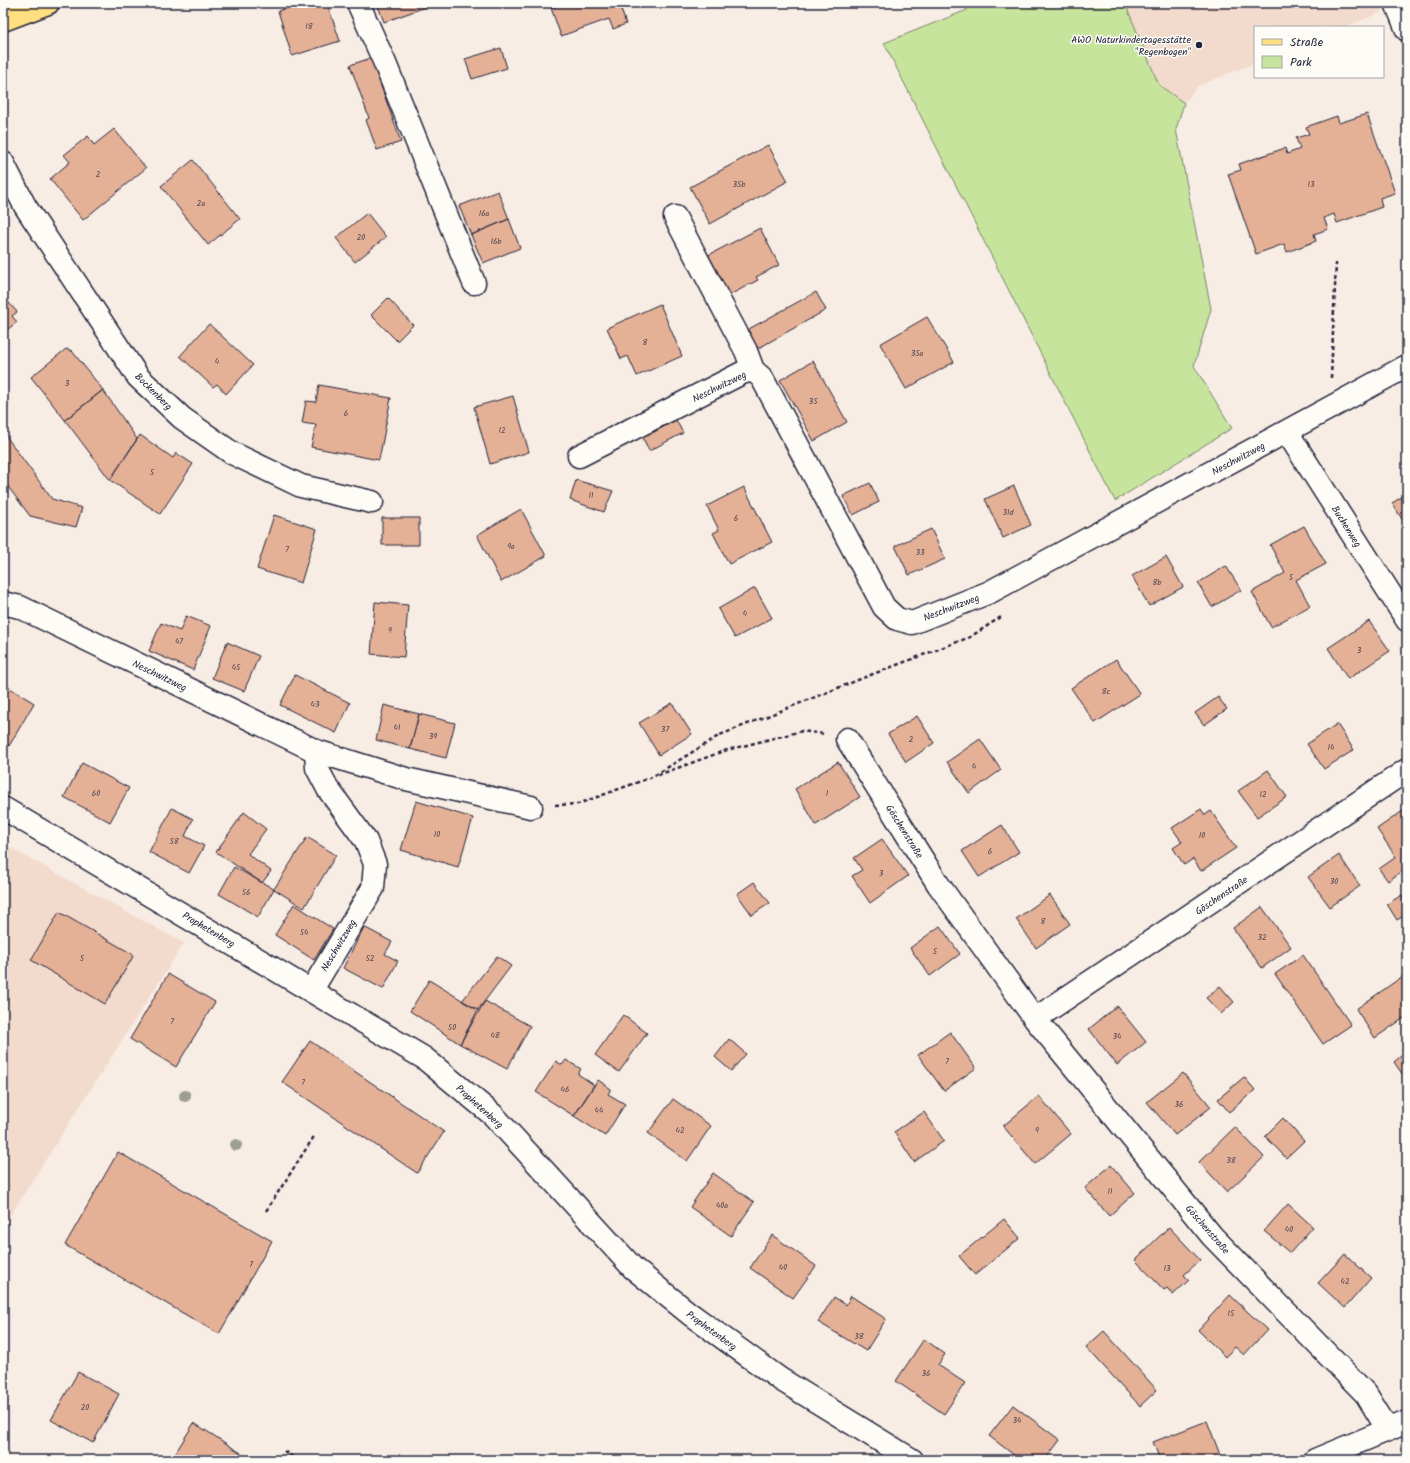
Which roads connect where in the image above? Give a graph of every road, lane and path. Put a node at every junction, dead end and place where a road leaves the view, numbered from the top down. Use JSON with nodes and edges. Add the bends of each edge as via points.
{"nodes":[{"id":1,"x":48,"y":3,"type":"edge"},
{"id":2,"x":358,"y":3,"type":"edge"},
{"id":3,"x":1396,"y":3,"type":"edge"},
{"id":4,"x":3,"y":20,"type":"edge"},
{"id":5,"x":1407,"y":30,"type":"edge"},
{"id":6,"x":3,"y":164,"type":"edge"},
{"id":7,"x":675,"y":217,"type":"dead end"},
{"id":8,"x":1336,"y":263,"type":"dead end"},
{"id":9,"x":474,"y":283,"type":"dead end"},
{"id":10,"x":1407,"y":366,"type":"edge"},
{"id":11,"x":753,"y":370,"type":"junction"},
{"id":12,"x":1331,"y":384,"type":"dead end"},
{"id":13,"x":1288,"y":432,"type":"junction"},
{"id":14,"x":580,"y":456,"type":"dead end"},
{"id":15,"x":372,"y":502,"type":"dead end"},
{"id":16,"x":3,"y":603,"type":"edge"},
{"id":17,"x":1002,"y":616,"type":"dead end"},
{"id":18,"x":1407,"y":620,"type":"edge"},
{"id":19,"x":802,"y":731,"type":"dead end"},
{"id":20,"x":847,"y":739,"type":"dead end"},
{"id":21,"x":316,"y":751,"type":"junction"},
{"id":22,"x":1407,"y":770,"type":"edge"},
{"id":23,"x":652,"y":777,"type":"junction"},
{"id":24,"x":531,"y":807,"type":"joint"},
{"id":25,"x":3,"y":808,"type":"edge"},
{"id":26,"x":311,"y":990,"type":"junction"},
{"id":27,"x":1035,"y":1019,"type":"junction"},
{"id":28,"x":315,"y":1135,"type":"dead end"},
{"id":29,"x":266,"y":1211,"type":"dead end"},
{"id":30,"x":1398,"y":1426,"type":"edge"},
{"id":31,"x":284,"y":1452,"type":"dead end"},
{"id":32,"x":297,"y":1460,"type":"edge"},
{"id":33,"x":912,"y":1460,"type":"edge"},
{"id":34,"x":1315,"y":1460,"type":"edge"}],
"edges":[{"from":1,"to":4,"type":"main road"},
{"from":2,"to":9,"type":"street"},
{"from":3,"to":5,"type":"street"},
{"from":6,"to":15,"type":"street","name":"Bockenberg","via":[[25,206],[138,377],[182,418],[232,453],[301,486]]},
{"from":7,"to":11,"type":"street"},
{"from":8,"to":12,"type":"path"},
{"from":10,"to":13,"type":"street","name":"Neschwitzweg"},
{"from":11,"to":13,"type":"street","name":"Neschwitzweg","via":[[762,378],[884,607],[897,619],[912,623],[990,592]]},
{"from":11,"to":14,"type":"street","name":"Neschwitzweg","via":[[742,373]]},
{"from":13,"to":18,"type":"street","name":"Buchenweg"},
{"from":16,"to":21,"type":"street","name":"Neschwitzweg","via":[[20,607]]},
{"from":17,"to":23,"type":"path","via":[[970,637],[720,735]]},
{"from":19,"to":23,"type":"path","via":[[727,750]]},
{"from":20,"to":27,"type":"street","name":"Göschenstraße","via":[[938,884]]},
{"from":21,"to":24,"type":"street","name":"Neschwitzweg","via":[[406,780]]},
{"from":21,"to":26,"type":"street","name":"Neschwitzweg","via":[[317,768],[328,789],[366,842],[375,864],[372,888]]},
{"from":22,"to":27,"type":"street","name":"Göschenstraße"},
{"from":23,"to":24,"type":"path","via":[[578,804]]},
{"from":25,"to":26,"type":"street","name":"Prophetenberg"},
{"from":26,"to":33,"type":"street","name":"Prophetenberg","via":[[424,1058],[493,1115],[632,1268],[690,1314],[780,1379]]},
{"from":27,"to":30,"type":"street","name":"Göschenstraße","via":[[1212,1236]]},
{"from":28,"to":29,"type":"path"},
{"from":30,"to":34,"type":"street"},
{"from":31,"to":32,"type":"path"}]}
